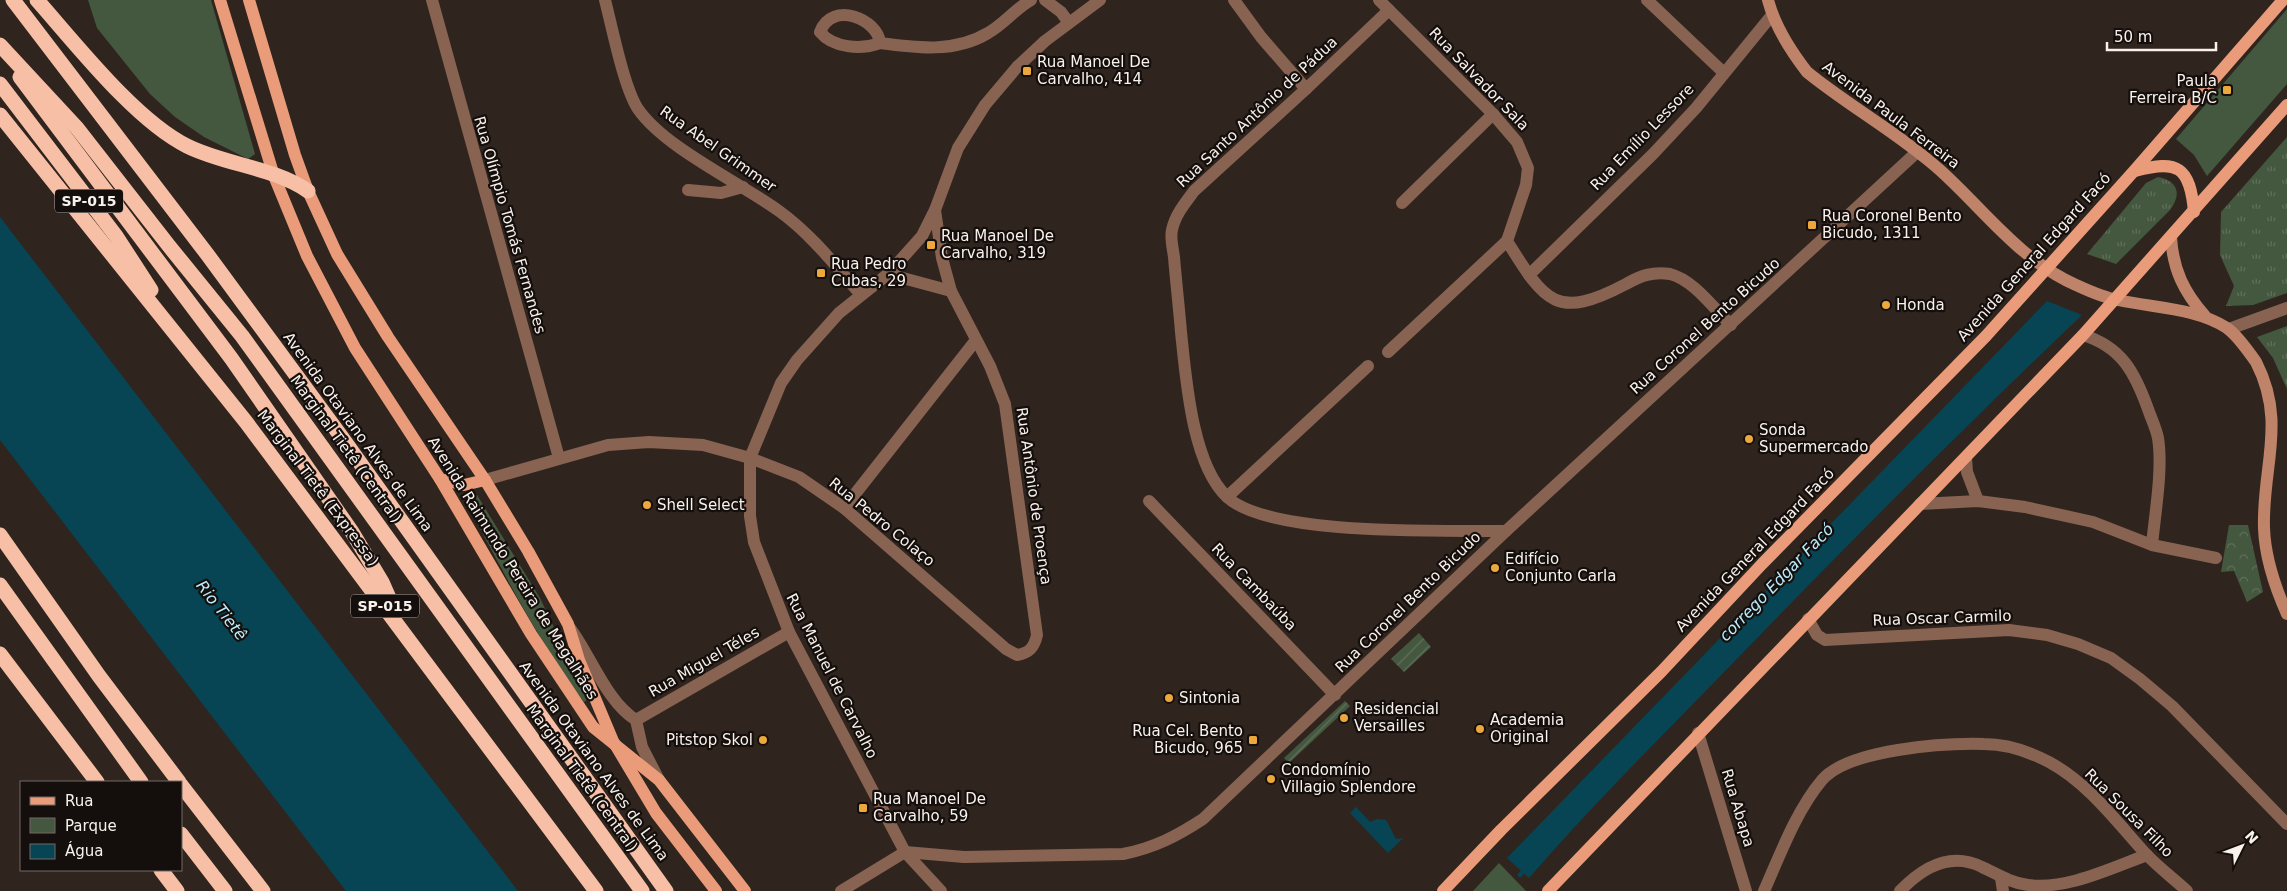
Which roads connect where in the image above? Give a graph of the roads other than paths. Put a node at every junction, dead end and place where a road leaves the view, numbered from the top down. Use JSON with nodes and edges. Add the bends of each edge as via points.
{"nodes":[{"id":1,"x":13,"y":0,"type":"edge"},
{"id":2,"x":37,"y":0,"type":"edge"},
{"id":3,"x":220,"y":0,"type":"edge"},
{"id":4,"x":249,"y":0,"type":"edge"},
{"id":5,"x":432,"y":0,"type":"edge"},
{"id":6,"x":605,"y":0,"type":"edge"},
{"id":7,"x":1031,"y":0,"type":"edge"},
{"id":8,"x":1045,"y":0,"type":"edge"},
{"id":9,"x":1100,"y":0,"type":"edge"},
{"id":10,"x":1234,"y":0,"type":"edge"},
{"id":11,"x":1379,"y":0,"type":"edge"},
{"id":12,"x":1647,"y":0,"type":"edge"},
{"id":13,"x":1768,"y":0,"type":"edge"},
{"id":14,"x":2283,"y":0,"type":"edge"},
{"id":15,"x":1389,"y":10,"type":"junction"},
{"id":16,"x":1772,"y":15,"type":"junction"},
{"id":17,"x":1069,"y":24,"type":"junction"},
{"id":18,"x":880,"y":43,"type":"junction"},
{"id":19,"x":3,"y":49,"type":"edge"},
{"id":20,"x":1723,"y":72,"type":"junction"},
{"id":21,"x":0,"y":84,"type":"edge"},
{"id":22,"x":1306,"y":89,"type":"junction"},
{"id":23,"x":2287,"y":106,"type":"edge"},
{"id":24,"x":1493,"y":114,"type":"junction"},
{"id":25,"x":0,"y":115,"type":"edge"},
{"id":26,"x":1917,"y":152,"type":"junction"},
{"id":27,"x":2134,"y":171,"type":"junction"},
{"id":28,"x":274,"y":176,"type":"junction"},
{"id":29,"x":743,"y":187,"type":"junction"},
{"id":30,"x":688,"y":190,"type":"dead end"},
{"id":31,"x":308,"y":191,"type":"junction"},
{"id":32,"x":1402,"y":203,"type":"dead end"},
{"id":33,"x":935,"y":210,"type":"junction"},
{"id":34,"x":2194,"y":212,"type":"junction"},
{"id":35,"x":2171,"y":237,"type":"junction"},
{"id":36,"x":1507,"y":240,"type":"junction"},
{"id":37,"x":2046,"y":271,"type":"junction"},
{"id":38,"x":888,"y":274,"type":"junction"},
{"id":39,"x":1528,"y":275,"type":"junction"},
{"id":40,"x":950,"y":291,"type":"junction"},
{"id":41,"x":861,"y":295,"type":"junction"},
{"id":42,"x":2115,"y":300,"type":"junction"},
{"id":43,"x":2287,"y":308,"type":"edge"},
{"id":44,"x":2205,"y":316,"type":"junction"},
{"id":45,"x":168,"y":325,"type":"junction"},
{"id":46,"x":1731,"y":326,"type":"junction"},
{"id":47,"x":2229,"y":329,"type":"junction"},
{"id":48,"x":2083,"y":335,"type":"junction"},
{"id":49,"x":976,"y":340,"type":"junction"},
{"id":50,"x":1388,"y":352,"type":"dead end"},
{"id":51,"x":1368,"y":366,"type":"dead end"},
{"id":52,"x":559,"y":458,"type":"junction"},
{"id":53,"x":750,"y":458,"type":"junction"},
{"id":54,"x":1966,"y":458,"type":"junction"},
{"id":55,"x":440,"y":480,"type":"junction"},
{"id":56,"x":485,"y":480,"type":"junction"},
{"id":57,"x":1227,"y":497,"type":"junction"},
{"id":58,"x":1978,"y":500,"type":"junction"},
{"id":59,"x":1149,"y":502,"type":"dead end"},
{"id":60,"x":1920,"y":504,"type":"junction"},
{"id":61,"x":844,"y":508,"type":"junction"},
{"id":62,"x":1506,"y":531,"type":"junction"},
{"id":63,"x":0,"y":535,"type":"edge"},
{"id":64,"x":2152,"y":545,"type":"junction"},
{"id":65,"x":2216,"y":558,"type":"dead end"},
{"id":66,"x":0,"y":585,"type":"edge"},
{"id":67,"x":0,"y":602,"type":"edge"},
{"id":68,"x":2287,"y":614,"type":"edge"},
{"id":69,"x":1808,"y":619,"type":"junction"},
{"id":70,"x":568,"y":624,"type":"junction"},
{"id":71,"x":404,"y":632,"type":"junction"},
{"id":72,"x":789,"y":632,"type":"junction"},
{"id":73,"x":36,"y":635,"type":"junction"},
{"id":74,"x":1006,"y":649,"type":"joint"},
{"id":75,"x":0,"y":654,"type":"edge"},
{"id":76,"x":1335,"y":695,"type":"junction"},
{"id":77,"x":636,"y":720,"type":"junction"},
{"id":78,"x":1698,"y":734,"type":"junction"},
{"id":79,"x":613,"y":741,"type":"junction"},
{"id":80,"x":659,"y":780,"type":"junction"},
{"id":81,"x":96,"y":781,"type":"edge"},
{"id":82,"x":140,"y":781,"type":"edge"},
{"id":83,"x":178,"y":781,"type":"edge"},
{"id":84,"x":182,"y":787,"type":"edge"},
{"id":85,"x":2287,"y":824,"type":"edge"},
{"id":86,"x":182,"y":835,"type":"edge"},
{"id":87,"x":905,"y":852,"type":"junction"},
{"id":88,"x":2147,"y":855,"type":"junction"},
{"id":89,"x":162,"y":871,"type":"edge"},
{"id":90,"x":2001,"y":878,"type":"junction"},
{"id":91,"x":177,"y":891,"type":"edge"},
{"id":92,"x":225,"y":891,"type":"edge"},
{"id":93,"x":263,"y":891,"type":"edge"},
{"id":94,"x":596,"y":891,"type":"edge"},
{"id":95,"x":642,"y":891,"type":"edge"},
{"id":96,"x":666,"y":891,"type":"edge"},
{"id":97,"x":716,"y":891,"type":"edge"},
{"id":98,"x":745,"y":891,"type":"edge"},
{"id":99,"x":841,"y":891,"type":"edge"},
{"id":100,"x":941,"y":891,"type":"edge"},
{"id":101,"x":1443,"y":891,"type":"edge"},
{"id":102,"x":1548,"y":891,"type":"edge"},
{"id":103,"x":1746,"y":891,"type":"edge"},
{"id":104,"x":1764,"y":891,"type":"edge"},
{"id":105,"x":1900,"y":891,"type":"edge"},
{"id":106,"x":2003,"y":891,"type":"edge"},
{"id":107,"x":2187,"y":891,"type":"edge"}],
"edges":[{"from":1,"to":96,"type":"highway","name":"Avenida Otaviano Alves de Lima","via":[[219,270]]},
{"from":2,"to":28,"type":"highway","via":[[126,97],[161,129],[217,159]]},
{"from":3,"to":28,"type":"main road","name":"Avenida Raimundo Pereira de Magalhães"},
{"from":4,"to":31,"type":"main road","name":"Avenida Raimundo Pereira de Magalhães"},
{"from":5,"to":52,"type":"street","name":"Rua Olímpio Tomás Fernandes"},
{"from":6,"to":29,"type":"street","name":"Rua Abel Grimmer","via":[[637,107],[666,136]]},
{"from":7,"to":18,"type":"street","via":[[989,33],[962,45],[937,48]]},
{"from":8,"to":17,"type":"street","via":[[1061,12]]},
{"from":9,"to":17,"type":"street","name":"Rua Manuel de Carvalho"},
{"from":10,"to":22,"type":"street"},
{"from":11,"to":15,"type":"street","name":"Rua Salvador Sala"},
{"from":12,"to":20,"type":"street"},
{"from":13,"to":16,"type":"main road","name":"Avenida Paula Ferreira"},
{"from":14,"to":27,"type":"main road","name":"Avenida General Edgard Facó"},
{"from":15,"to":22,"type":"street","name":"Rua Santo Antônio de Pádua"},
{"from":15,"to":24,"type":"street","name":"Rua Salvador Sala"},
{"from":16,"to":20,"type":"street","name":"Rua Emílio Lessore"},
{"from":16,"to":26,"type":"main road","name":"Avenida Paula Ferreira","via":[[1807,72]]},
{"from":17,"to":33,"type":"street","name":"Rua Manuel de Carvalho","via":[[1017,67],[985,105],[958,148]]},
{"from":18,"to":18,"type":"street","via":[[838,45],[820,32],[837,12],[846,12],[868,25]]},
{"from":19,"to":71,"type":"highway","via":[[39,103],[230,358],[352,532],[382,582]]},
{"from":19,"to":95,"type":"highway","name":"Marginal Tietê (Central)","via":[[77,128],[232,322]]},
{"from":20,"to":39,"type":"street","name":"Rua Emílio Lessore","via":[[1696,108],[1653,154]]},
{"from":21,"to":45,"type":"highway","number":"SP-015","via":[[116,236],[154,295]]},
{"from":22,"to":57,"type":"street","name":"Rua Santo Antônio de Pádua","via":[[1194,191],[1180,208],[1171,232],[1195,435],[1208,468]]},
{"from":23,"to":34,"type":"main road"},
{"from":24,"to":32,"type":"street"},
{"from":24,"to":36,"type":"street","name":"Rua Salvador Sala","via":[[1517,142],[1528,168],[1526,185]]},
{"from":25,"to":45,"type":"highway","name":"Marginal Tietê (Expressa)","number":"SP-015"},
{"from":26,"to":37,"type":"main road","name":"Avenida Paula Ferreira"},
{"from":26,"to":46,"type":"street","name":"Rua Coronel Bento Bicudo"},
{"from":27,"to":34,"type":"main road","via":[[2164,164],[2179,170],[2189,183]]},
{"from":27,"to":37,"type":"main road","name":"Avenida General Edgard Facó"},
{"from":28,"to":31,"type":"highway"},
{"from":28,"to":55,"type":"main road","name":"Avenida Raimundo Pereira de Magalhães","via":[[307,256],[355,348]]},
{"from":29,"to":30,"type":"street","via":[[721,193]]},
{"from":29,"to":41,"type":"street","name":"Rua Abel Grimmer","via":[[799,227]]},
{"from":31,"to":56,"type":"main road","name":"Avenida Raimundo Pereira de Magalhães","via":[[337,254],[388,337]]},
{"from":33,"to":38,"type":"street","name":"Rua Manuel de Carvalho","via":[[922,236]]},
{"from":33,"to":40,"type":"street","name":"Rua Antônio de Proença"},
{"from":34,"to":35,"type":"main road"},
{"from":35,"to":42,"type":"main road"},
{"from":35,"to":44,"type":"main road","name":"Avenida Paula Ferreira","via":[[2182,287]]},
{"from":36,"to":39,"type":"street"},
{"from":36,"to":50,"type":"street"},
{"from":37,"to":42,"type":"main road","name":"Avenida Paula Ferreira"},
{"from":37,"to":101,"type":"main road","name":"Avenida General Edgard Facó","via":[[1661,672]]},
{"from":38,"to":40,"type":"street"},
{"from":38,"to":41,"type":"street","name":"Rua Manuel de Carvalho"},
{"from":39,"to":46,"type":"street","via":[[1547,295],[1562,303],[1579,304],[1600,298],[1641,276],[1657,272],[1672,275],[1688,283]]},
{"from":40,"to":49,"type":"street","name":"Rua Antônio de Proença"},
{"from":41,"to":53,"type":"street","name":"Rua Manuel de Carvalho","via":[[819,332],[786,375]]},
{"from":42,"to":44,"type":"main road","name":"Avenida Paula Ferreira"},
{"from":42,"to":48,"type":"main road"},
{"from":43,"to":47,"type":"street"},
{"from":44,"to":47,"type":"main road","name":"Avenida Paula Ferreira"},
{"from":45,"to":71,"type":"highway","name":"Marginal Tietê (Expressa)","number":"SP-015","via":[[246,422]]},
{"from":46,"to":62,"type":"street","name":"Rua Coronel Bento Bicudo"},
{"from":47,"to":68,"type":"main road","name":"Avenida Paula Ferreira","via":[[2255,362],[2271,395],[2275,440],[2265,504],[2264,535],[2268,560]]},
{"from":48,"to":54,"type":"main road"},
{"from":48,"to":64,"type":"street","via":[[2100,340],[2122,357],[2139,385],[2158,438],[2158,484]]},
{"from":49,"to":61,"type":"street"},
{"from":49,"to":74,"type":"street","name":"Rua Antônio de Proença","via":[[1005,404],[1037,635],[1032,649],[1017,655]]},
{"from":51,"to":57,"type":"street"},
{"from":52,"to":53,"type":"street","name":"Rua Pedro Colaço","via":[[608,445],[649,442],[703,445]]},
{"from":52,"to":56,"type":"street","name":"Rua Pedro Colaço"},
{"from":53,"to":61,"type":"street","name":"Rua Pedro Colaço","via":[[799,477]]},
{"from":53,"to":72,"type":"street","name":"Rua Manuel de Carvalho","via":[[750,516],[754,542]]},
{"from":54,"to":58,"type":"street","via":[[1967,472]]},
{"from":54,"to":60,"type":"main road"},
{"from":55,"to":56,"type":"main road","via":[[464,485]]},
{"from":55,"to":79,"type":"main road","name":"Avenida Raimundo Pereira de Magalhães","via":[[554,669],[593,726]]},
{"from":56,"to":70,"type":"main road","name":"Avenida Raimundo Pereira de Magalhães"},
{"from":57,"to":62,"type":"street","name":"Rua Santo Antônio de Pádua","via":[[1264,515],[1296,522],[1363,529]]},
{"from":58,"to":60,"type":"street"},
{"from":58,"to":64,"type":"street","via":[[2093,522]]},
{"from":59,"to":76,"type":"street","name":"Rua Cambaúba"},
{"from":60,"to":69,"type":"main road"},
{"from":61,"to":74,"type":"street","name":"Rua Pedro Colaço"},
{"from":62,"to":76,"type":"street","name":"Rua Coronel Bento Bicudo"},
{"from":63,"to":83,"type":"highway"},
{"from":64,"to":65,"type":"street"},
{"from":66,"to":73,"type":"highway"},
{"from":67,"to":73,"type":"highway","via":[[17,624]]},
{"from":69,"to":78,"type":"main road"},
{"from":69,"to":85,"type":"street","name":"Rua Oscar Carmilo","via":[[1817,635],[1825,640],[2009,630],[2047,635],[2111,658],[2172,706]]},
{"from":70,"to":77,"type":"street","via":[[614,700]]},
{"from":70,"to":79,"type":"main road","name":"Avenida Raimundo Pereira de Magalhães","via":[[579,660]]},
{"from":71,"to":94,"type":"highway","name":"Marginal Tietê (Expressa)","number":"SP-015"},
{"from":72,"to":77,"type":"street","name":"Rua Miguel Téles"},
{"from":72,"to":87,"type":"street","name":"Rua Manuel de Carvalho"},
{"from":73,"to":82,"type":"highway"},
{"from":75,"to":81,"type":"highway"},
{"from":76,"to":87,"type":"street","name":"Rua Coronel Bento Bicudo","via":[[1203,818],[1174,838],[1148,849],[1123,854],[1040,858]]},
{"from":77,"to":80,"type":"street","via":[[642,747]]},
{"from":78,"to":102,"type":"main road"},
{"from":78,"to":103,"type":"street","name":"Rua Abapa"},
{"from":79,"to":80,"type":"main road","name":"Avenida Otaviano Alves de Lima"},
{"from":79,"to":97,"type":"main road","name":"Avenida Otaviano Alves de Lima","via":[[656,813]]},
{"from":80,"to":98,"type":"main road","name":"Avenida Otaviano Alves de Lima"},
{"from":84,"to":93,"type":"highway"},
{"from":86,"to":92,"type":"highway"},
{"from":87,"to":99,"type":"street"},
{"from":87,"to":100,"type":"street","name":"Rua Manuel de Carvalho"},
{"from":88,"to":90,"type":"street","via":[[2070,881],[2028,885]]},
{"from":88,"to":104,"type":"street","name":"Rua Sousa Filho","via":[[2088,791],[2050,762],[2019,749],[1986,744],[1893,751],[1838,766],[1822,780],[1801,814]]},
{"from":88,"to":107,"type":"street","name":"Rua Sousa Filho"},
{"from":89,"to":91,"type":"highway"},
{"from":90,"to":105,"type":"street","via":[[1980,866],[1952,861],[1925,869]]},
{"from":90,"to":106,"type":"street"}]}
